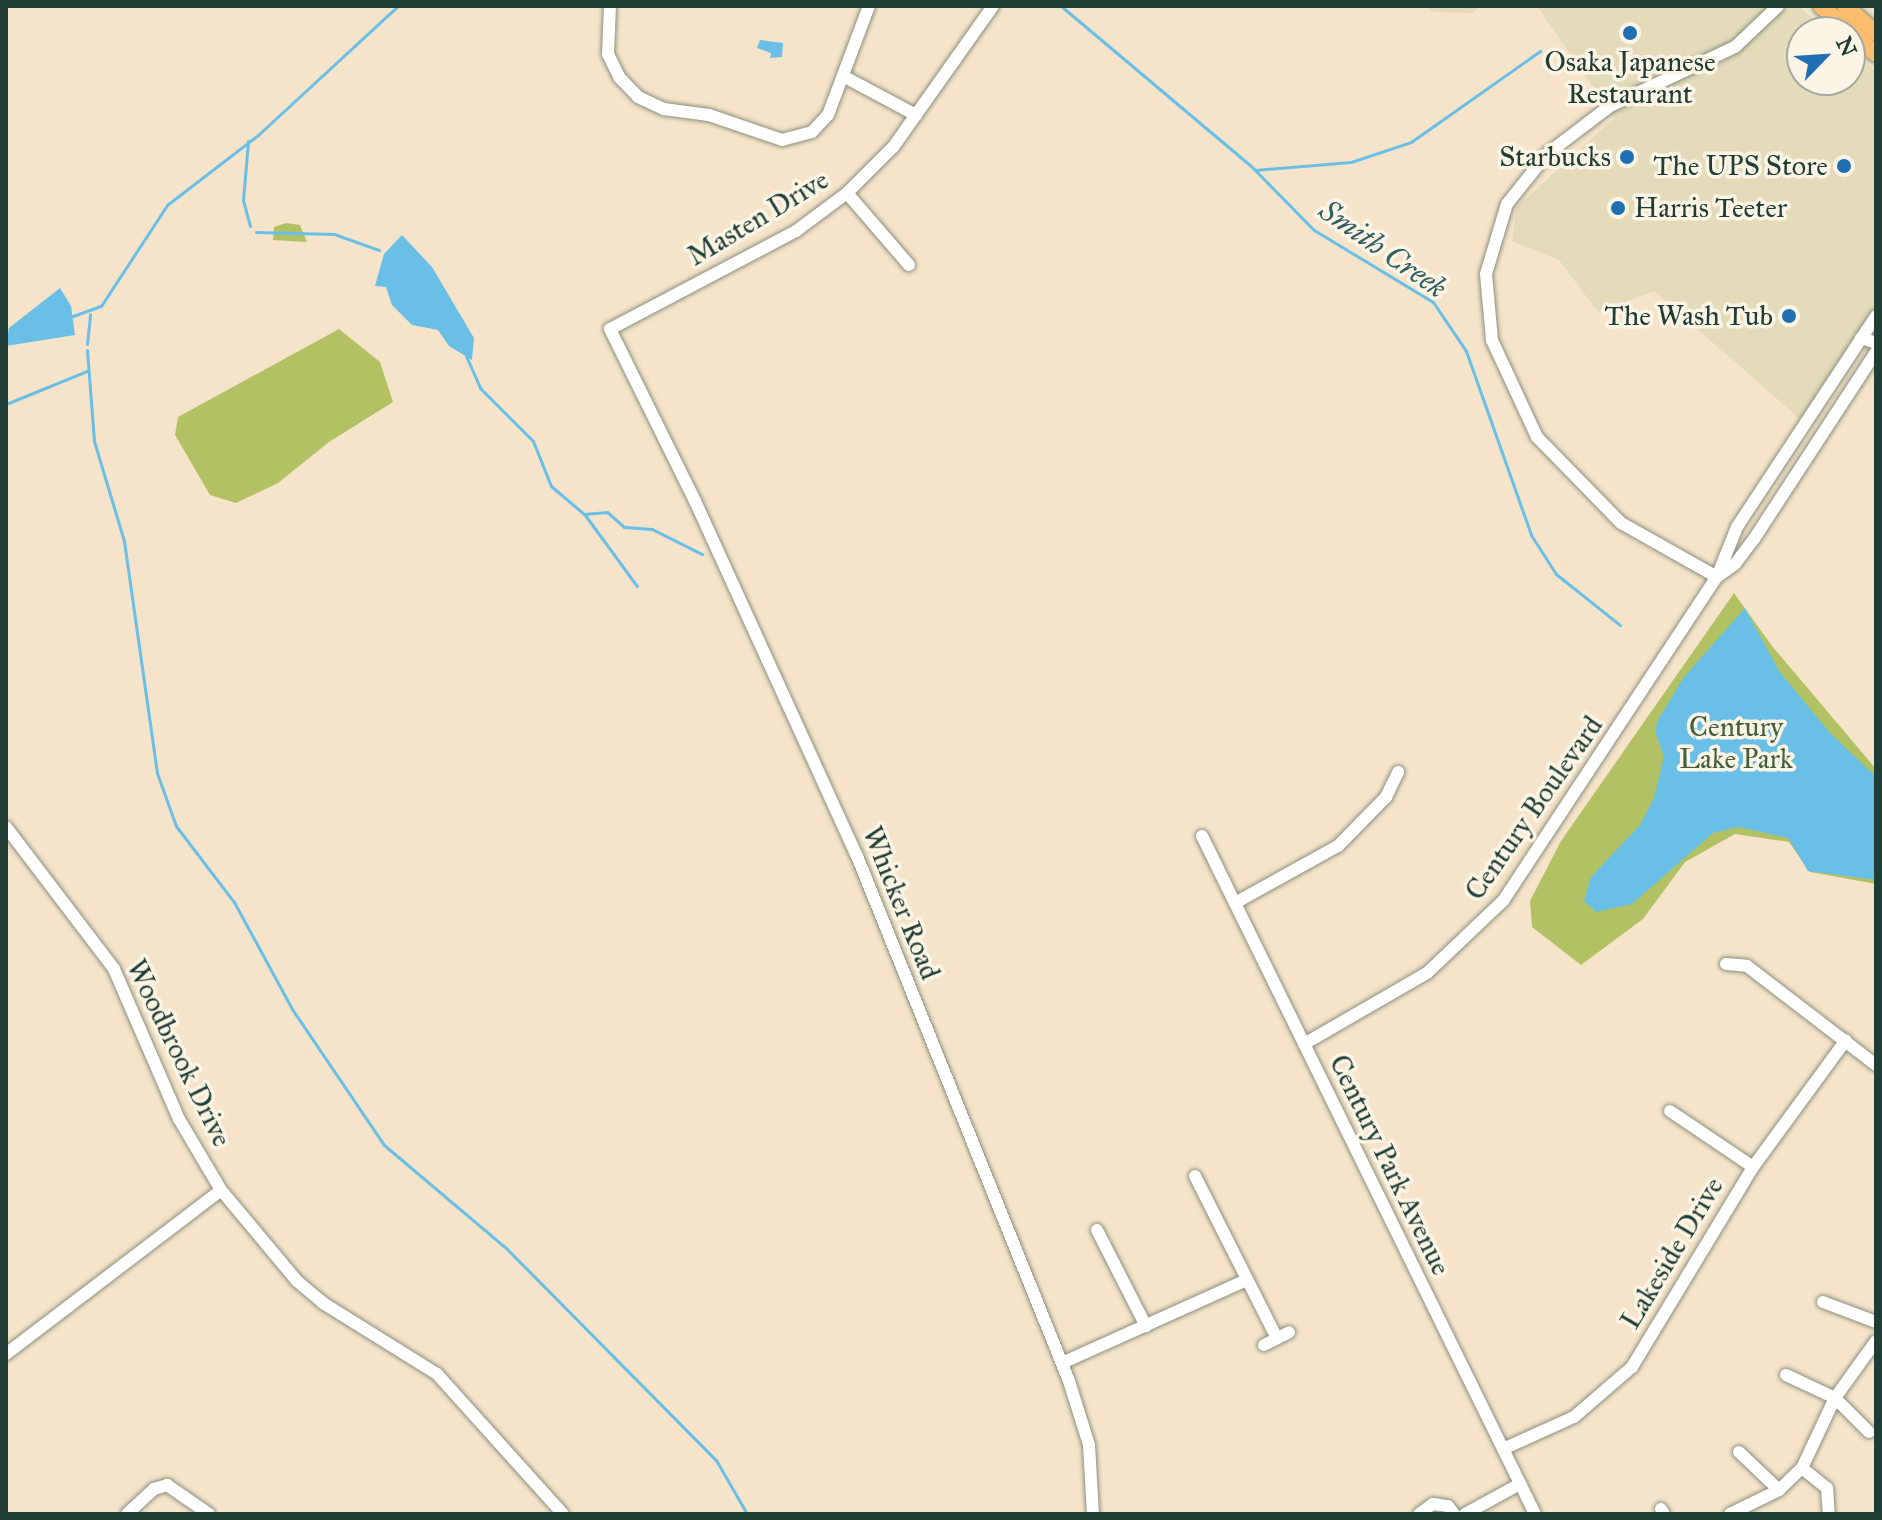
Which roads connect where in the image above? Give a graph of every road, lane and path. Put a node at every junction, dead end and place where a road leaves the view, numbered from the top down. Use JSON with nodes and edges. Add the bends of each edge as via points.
{"nodes":[{"id":1,"x":610,"y":6,"type":"edge"},
{"id":2,"x":869,"y":6,"type":"edge"},
{"id":3,"x":993,"y":6,"type":"edge"},
{"id":4,"x":1778,"y":6,"type":"edge"},
{"id":5,"x":1821,"y":6,"type":"edge"},
{"id":6,"x":1845,"y":6,"type":"edge"},
{"id":7,"x":1876,"y":33,"type":"edge"},
{"id":8,"x":1876,"y":54,"type":"edge"},
{"id":9,"x":843,"y":76,"type":"junction"},
{"id":10,"x":916,"y":115,"type":"junction"},
{"id":11,"x":847,"y":193,"type":"junction"},
{"id":12,"x":909,"y":265,"type":"dead end"},
{"id":13,"x":1876,"y":316,"type":"edge"},
{"id":14,"x":610,"y":329,"type":"joint"},
{"id":15,"x":1861,"y":338,"type":"junction"},
{"id":16,"x":1876,"y":343,"type":"edge"},
{"id":17,"x":1876,"y":352,"type":"edge"},
{"id":18,"x":1763,"y":488,"type":"junction"},
{"id":19,"x":1779,"y":502,"type":"junction"},
{"id":20,"x":1717,"y":577,"type":"junction"},
{"id":21,"x":1398,"y":772,"type":"dead end"},
{"id":22,"x":6,"y":827,"type":"edge"},
{"id":23,"x":1202,"y":836,"type":"dead end"},
{"id":24,"x":1235,"y":903,"type":"junction"},
{"id":25,"x":1726,"y":964,"type":"dead end"},
{"id":26,"x":1846,"y":1040,"type":"junction"},
{"id":27,"x":1304,"y":1044,"type":"junction"},
{"id":28,"x":1876,"y":1065,"type":"edge"},
{"id":29,"x":1670,"y":1111,"type":"dead end"},
{"id":30,"x":1753,"y":1167,"type":"junction"},
{"id":31,"x":1195,"y":1176,"type":"dead end"},
{"id":32,"x":221,"y":1190,"type":"junction"},
{"id":33,"x":1097,"y":1230,"type":"dead end"},
{"id":34,"x":1247,"y":1280,"type":"junction"},
{"id":35,"x":1823,"y":1302,"type":"dead end"},
{"id":36,"x":1876,"y":1322,"type":"edge"},
{"id":37,"x":1146,"y":1326,"type":"junction"},
{"id":38,"x":1876,"y":1341,"type":"edge"},
{"id":39,"x":1264,"y":1345,"type":"dead end"},
{"id":40,"x":6,"y":1354,"type":"edge"},
{"id":41,"x":1062,"y":1363,"type":"junction"},
{"id":42,"x":1786,"y":1375,"type":"dead end"},
{"id":43,"x":1835,"y":1398,"type":"junction"},
{"id":44,"x":1869,"y":1432,"type":"dead end"},
{"id":45,"x":1503,"y":1449,"type":"junction"},
{"id":46,"x":1739,"y":1452,"type":"dead end"},
{"id":47,"x":1802,"y":1468,"type":"junction"},
{"id":48,"x":1520,"y":1484,"type":"junction"},
{"id":49,"x":1779,"y":1490,"type":"junction"},
{"id":50,"x":1733,"y":1513,"type":"edge"},
{"id":51,"x":127,"y":1514,"type":"edge"},
{"id":52,"x":209,"y":1514,"type":"edge"},
{"id":53,"x":563,"y":1514,"type":"edge"},
{"id":54,"x":1093,"y":1514,"type":"edge"},
{"id":55,"x":1419,"y":1514,"type":"edge"},
{"id":56,"x":1454,"y":1514,"type":"edge"},
{"id":57,"x":1465,"y":1514,"type":"edge"},
{"id":58,"x":1535,"y":1514,"type":"edge"},
{"id":59,"x":1829,"y":1514,"type":"edge"}],
"edges":[{"from":1,"to":9,"type":"street","via":[[606,39],[612,65],[638,97],[664,109],[698,112],[746,131],[793,140],[821,125]]},
{"from":2,"to":9,"type":"street"},
{"from":3,"to":10,"type":"street","name":"Masten Drive"},
{"from":4,"to":20,"type":"street","via":[[1735,47],[1610,106],[1547,154],[1507,204],[1486,274],[1492,340],[1537,437],[1621,523]]},
{"from":5,"to":8,"type":"main road"},
{"from":6,"to":7,"type":"main road"},
{"from":9,"to":10,"type":"street"},
{"from":10,"to":11,"type":"street","name":"Masten Drive"},
{"from":11,"to":12,"type":"street"},
{"from":11,"to":14,"type":"street","name":"Masten Drive","via":[[796,231]]},
{"from":13,"to":15,"type":"street","name":"Century Boulevard"},
{"from":14,"to":41,"type":"street","name":"Whicker Road","via":[[853,846]]},
{"from":15,"to":16,"type":"street"},
{"from":15,"to":18,"type":"street","name":"Century Boulevard"},
{"from":17,"to":19,"type":"street","name":"Century Boulevard"},
{"from":18,"to":19,"type":"street"},
{"from":18,"to":20,"type":"street","name":"Century Boulevard","via":[[1721,556]]},
{"from":19,"to":20,"type":"street","name":"Century Boulevard","via":[[1735,564]]},
{"from":20,"to":27,"type":"street","name":"Century Boulevard","via":[[1536,856],[1494,911],[1405,989]]},
{"from":21,"to":24,"type":"street","via":[[1374,811],[1330,852]]},
{"from":22,"to":32,"type":"street","name":"Woodbrook Drive","via":[[114,969],[179,1119]]},
{"from":23,"to":24,"type":"street","name":"Century Park Avenue"},
{"from":24,"to":27,"type":"street","name":"Century Park Avenue"},
{"from":25,"to":26,"type":"street","via":[[1747,966]]},
{"from":26,"to":28,"type":"street"},
{"from":26,"to":30,"type":"street","name":"Lakeside Drive"},
{"from":27,"to":45,"type":"street","name":"Century Park Avenue"},
{"from":29,"to":30,"type":"street"},
{"from":30,"to":45,"type":"street","name":"Lakeside Drive","via":[[1632,1367],[1574,1417]]},
{"from":31,"to":34,"type":"street"},
{"from":32,"to":40,"type":"street"},
{"from":32,"to":53,"type":"street","name":"Woodbrook Drive","via":[[297,1281],[437,1374]]},
{"from":33,"to":37,"type":"street"},
{"from":34,"to":37,"type":"street"},
{"from":34,"to":39,"type":"street","via":[[1283,1335]]},
{"from":35,"to":36,"type":"street"},
{"from":37,"to":41,"type":"street"},
{"from":38,"to":43,"type":"street"},
{"from":41,"to":54,"type":"street","name":"Whicker Road","via":[[1089,1445]]},
{"from":42,"to":43,"type":"street"},
{"from":43,"to":44,"type":"street"},
{"from":43,"to":47,"type":"street"},
{"from":45,"to":48,"type":"street","name":"Century Park Avenue"},
{"from":46,"to":49,"type":"street"},
{"from":47,"to":49,"type":"street"},
{"from":47,"to":59,"type":"street","via":[[1827,1488]]},
{"from":48,"to":57,"type":"street"},
{"from":48,"to":58,"type":"street","name":"Century Park Avenue"},
{"from":49,"to":50,"type":"street"},
{"from":51,"to":52,"type":"street","via":[[163,1485],[176,1488]]},
{"from":55,"to":56,"type":"street","via":[[1433,1504],[1448,1506]]}]}
